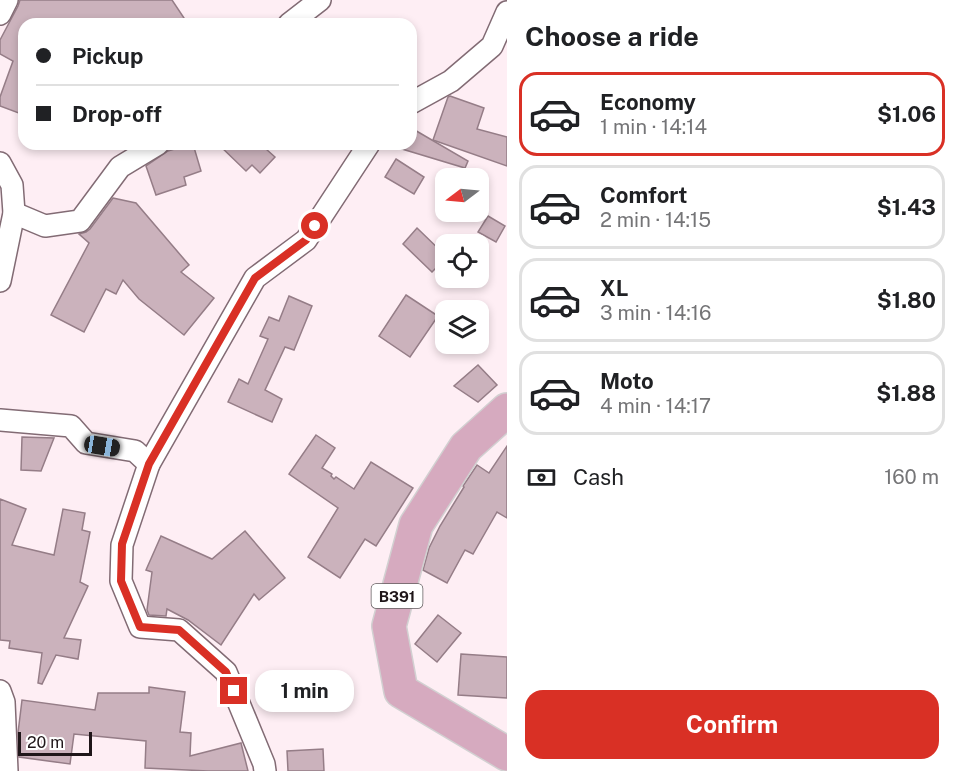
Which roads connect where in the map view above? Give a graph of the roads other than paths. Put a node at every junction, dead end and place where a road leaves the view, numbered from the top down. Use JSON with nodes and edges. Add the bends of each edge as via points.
{"nodes":[{"id":1,"x":8,"y":0,"type":"edge"},
{"id":2,"x":320,"y":0,"type":"edge"},
{"id":3,"x":507,"y":12,"type":"edge"},
{"id":4,"x":0,"y":14,"type":"edge"},
{"id":5,"x":297,"y":18,"type":"edge"},
{"id":6,"x":417,"y":100,"type":"edge"},
{"id":7,"x":148,"y":150,"type":"edge"},
{"id":8,"x":365,"y":150,"type":"edge"},
{"id":9,"x":0,"y":163,"type":"edge"},
{"id":10,"x":14,"y":213,"type":"junction"},
{"id":11,"x":0,"y":281,"type":"edge"},
{"id":12,"x":507,"y":410,"type":"edge"},
{"id":13,"x":0,"y":420,"type":"edge"},
{"id":14,"x":149,"y":464,"type":"junction"},
{"id":15,"x":0,"y":691,"type":"edge"},
{"id":16,"x":507,"y":754,"type":"edge"},
{"id":17,"x":7,"y":771,"type":"edge"},
{"id":18,"x":265,"y":771,"type":"edge"}],
"edges":[{"from":1,"to":4,"type":"street"},
{"from":2,"to":5,"type":"street"},
{"from":3,"to":6,"type":"street","via":[[492,46],[451,81]]},
{"from":7,"to":10,"type":"street","via":[[120,167],[80,221],[45,226]]},
{"from":8,"to":14,"type":"street","via":[[306,240],[255,278]]},
{"from":9,"to":10,"type":"street","via":[[12,185]]},
{"from":10,"to":11,"type":"street"},
{"from":12,"to":16,"type":"main road","number":"B391","via":[[466,447],[416,525],[389,626],[401,691]]},
{"from":13,"to":14,"type":"street","via":[[71,426],[86,443],[135,451]]},
{"from":14,"to":18,"type":"street","via":[[122,544],[121,581],[140,627],[179,630],[226,672]]},
{"from":15,"to":17,"type":"street","via":[[4,702]]}]}
